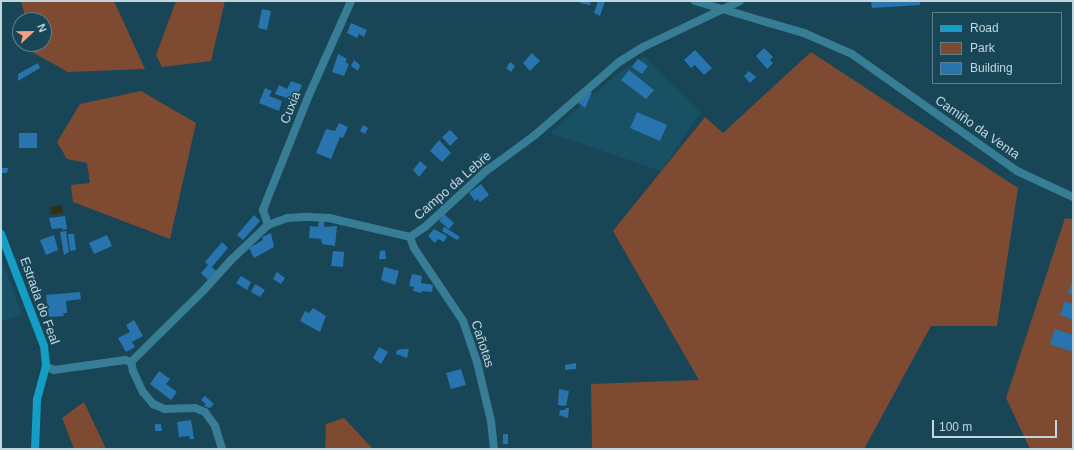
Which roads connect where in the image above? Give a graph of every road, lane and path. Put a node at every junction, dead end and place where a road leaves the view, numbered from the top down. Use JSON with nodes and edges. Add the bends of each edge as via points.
{"nodes":[{"id":1,"x":351,"y":1,"type":"edge"},
{"id":2,"x":695,"y":1,"type":"edge"},
{"id":3,"x":740,"y":1,"type":"edge"},
{"id":4,"x":723,"y":10,"type":"junction"},
{"id":5,"x":1073,"y":197,"type":"edge"},
{"id":6,"x":268,"y":225,"type":"junction"},
{"id":7,"x":1,"y":234,"type":"edge"},
{"id":8,"x":410,"y":237,"type":"junction"},
{"id":9,"x":131,"y":362,"type":"junction"},
{"id":10,"x":46,"y":366,"type":"junction"},
{"id":11,"x":35,"y":449,"type":"edge"},
{"id":12,"x":222,"y":449,"type":"edge"},
{"id":13,"x":494,"y":449,"type":"edge"}],
"edges":[{"from":1,"to":6,"type":"street","name":"Cuxia","via":[[309,95],[266,202],[264,210]]},
{"from":2,"to":4,"type":"street","name":"Camiño da Venta"},
{"from":3,"to":4,"type":"street","name":"Campo da Lebre"},
{"from":4,"to":5,"type":"street","name":"Camiño da Venta","via":[[804,33],[852,54],[1017,171]]},
{"from":4,"to":8,"type":"street","name":"Campo da Lebre","via":[[643,47],[619,62],[535,135],[486,171],[425,227]]},
{"from":6,"to":8,"type":"street","name":"Campo da Lebre","via":[[286,218],[329,218]]},
{"from":6,"to":9,"type":"street","name":"Campo da Lebre"},
{"from":7,"to":10,"type":"main road","name":"Estrada do Feal","via":[[44,346]]},
{"from":8,"to":13,"type":"street","name":"Cañotas","via":[[414,248],[463,321],[477,362],[491,420]]},
{"from":9,"to":10,"type":"street","via":[[125,360],[54,370]]},
{"from":9,"to":12,"type":"street","via":[[144,392],[153,404],[165,409],[195,408],[205,412],[215,426]]},
{"from":10,"to":11,"type":"main road","name":"Estrada do Feal","via":[[37,400]]}]}
